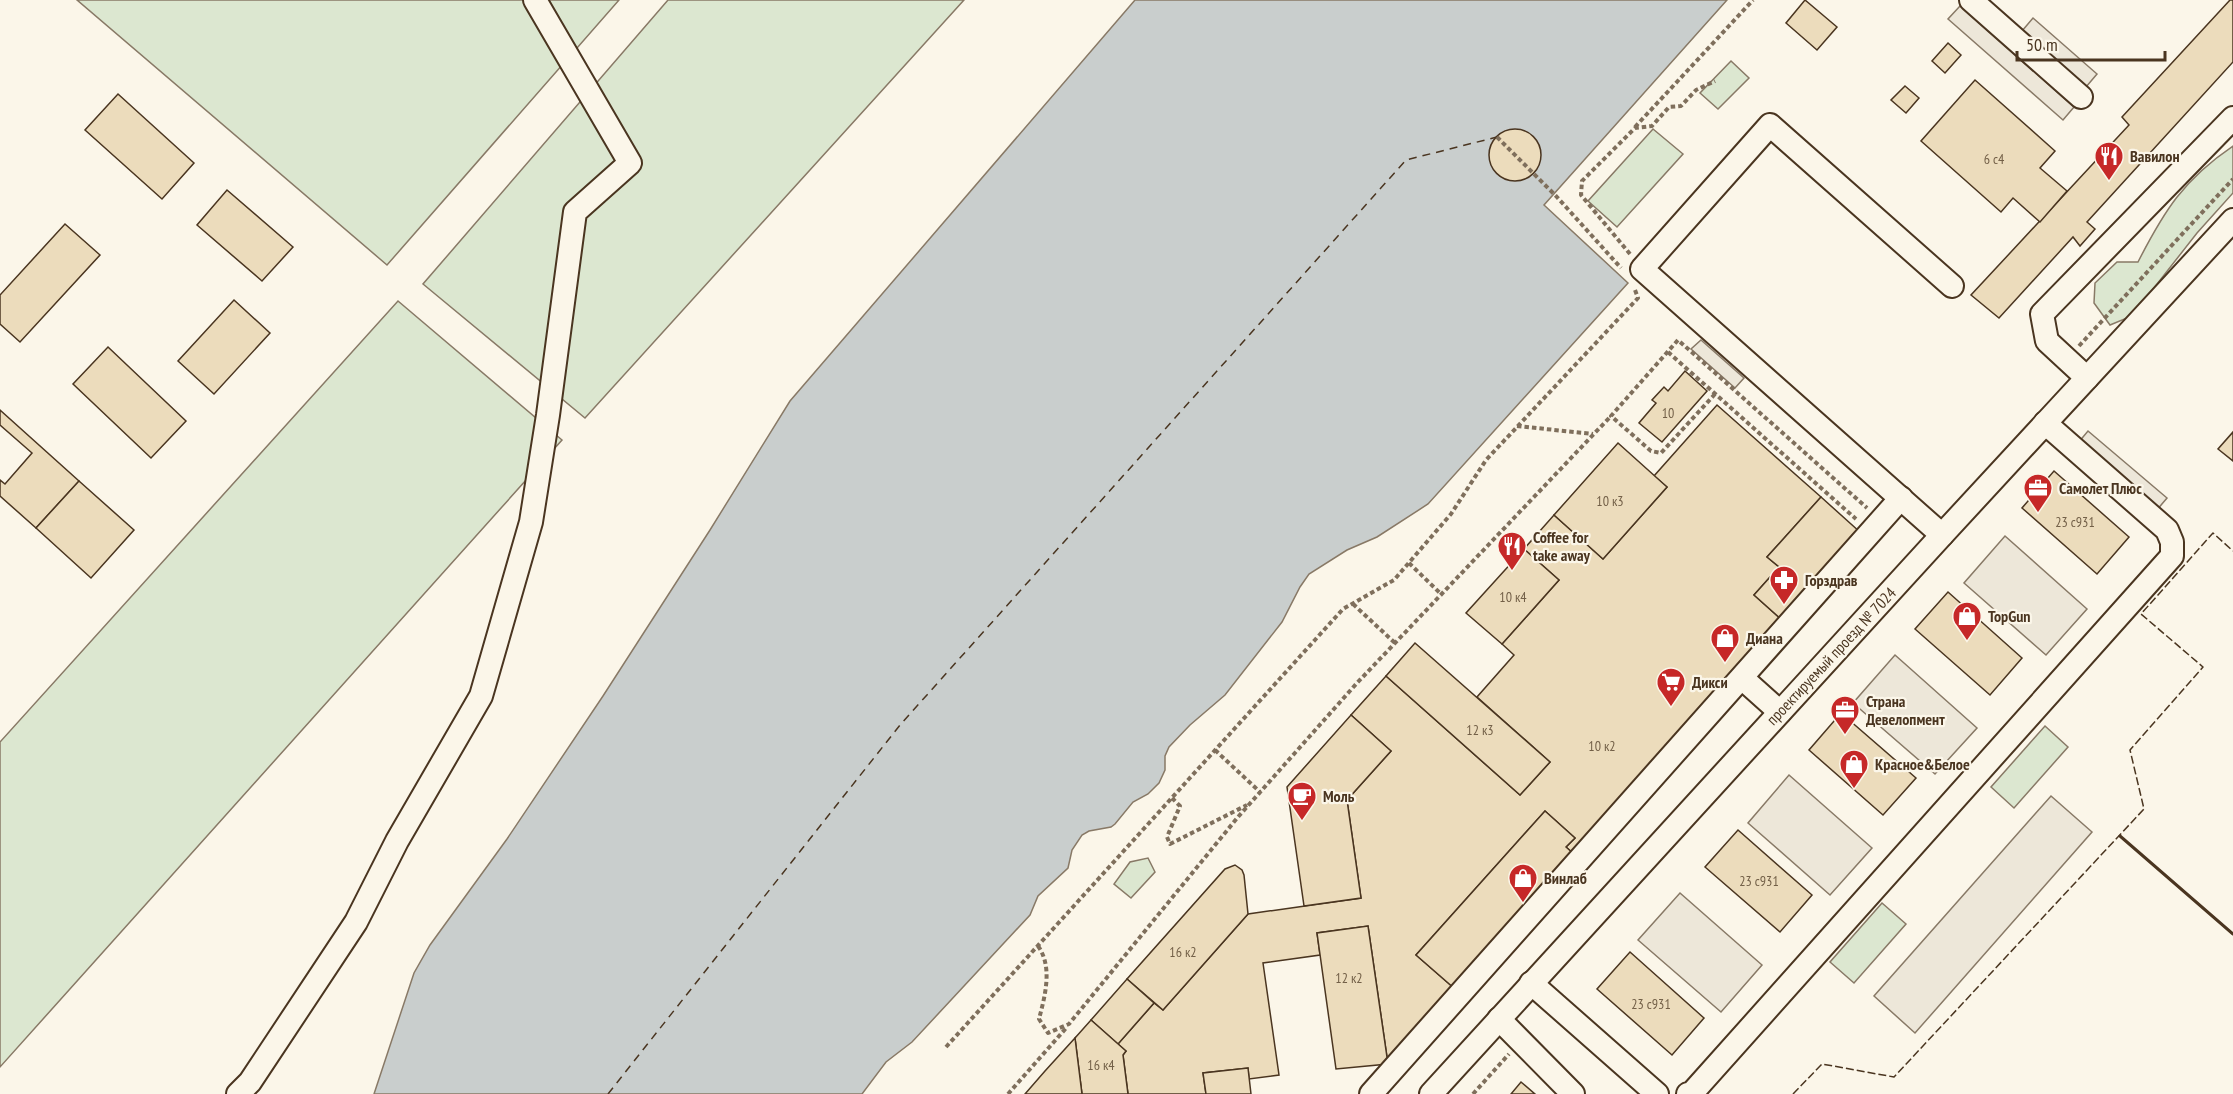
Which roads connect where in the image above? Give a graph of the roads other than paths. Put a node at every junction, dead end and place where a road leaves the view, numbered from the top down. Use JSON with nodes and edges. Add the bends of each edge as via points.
{"nodes":[{"id":1,"x":535,"y":0,"type":"edge"},
{"id":2,"x":1971,"y":0,"type":"edge"},
{"id":3,"x":2081,"y":97,"type":"dead end"},
{"id":4,"x":2233,"y":118,"type":"edge"},
{"id":5,"x":2230,"y":231,"type":"edge"},
{"id":6,"x":1952,"y":286,"type":"dead end"},
{"id":7,"x":2087,"y":378,"type":"junction"},
{"id":8,"x":2045,"y":423,"type":"junction"},
{"id":9,"x":1901,"y":498,"type":"junction"},
{"id":10,"x":1942,"y":535,"type":"junction"},
{"id":11,"x":1742,"y":678,"type":"junction"},
{"id":12,"x":1780,"y":712,"type":"junction"},
{"id":13,"x":1532,"y":983,"type":"junction"},
{"id":14,"x":1499,"y":1019,"type":"junction"},
{"id":15,"x":238,"y":1094,"type":"edge"},
{"id":16,"x":1371,"y":1094,"type":"edge"},
{"id":17,"x":1431,"y":1094,"type":"edge"},
{"id":18,"x":1573,"y":1094,"type":"edge"},
{"id":19,"x":1657,"y":1094,"type":"edge"},
{"id":20,"x":1691,"y":1094,"type":"edge"}],
"edges":[{"from":1,"to":15,"type":"street","via":[[630,163],[575,212],[531,522],[482,696],[356,922],[250,1082]]},
{"from":2,"to":3,"type":"street"},
{"from":4,"to":7,"type":"street","via":[[2042,314],[2047,342]]},
{"from":5,"to":7,"type":"street","name":"проектируемый проезд № 7024"},
{"from":6,"to":9,"type":"street","via":[[1770,124],[1632,273]]},
{"from":7,"to":8,"type":"street","name":"проектируемый проезд № 7024"},
{"from":8,"to":10,"type":"street","name":"проектируемый проезд № 7024"},
{"from":8,"to":20,"type":"street","via":[[2167,530],[2172,556]]},
{"from":9,"to":10,"type":"street"},
{"from":9,"to":11,"type":"street"},
{"from":10,"to":12,"type":"street","name":"проектируемый проезд № 7024"},
{"from":11,"to":12,"type":"street"},
{"from":11,"to":16,"type":"street"},
{"from":12,"to":13,"type":"street","name":"проектируемый проезд № 7024"},
{"from":13,"to":14,"type":"street","name":"проектируемый проезд № 7024"},
{"from":13,"to":19,"type":"street"},
{"from":14,"to":17,"type":"street","name":"проектируемый проезд № 7024"},
{"from":14,"to":18,"type":"street"}]}
